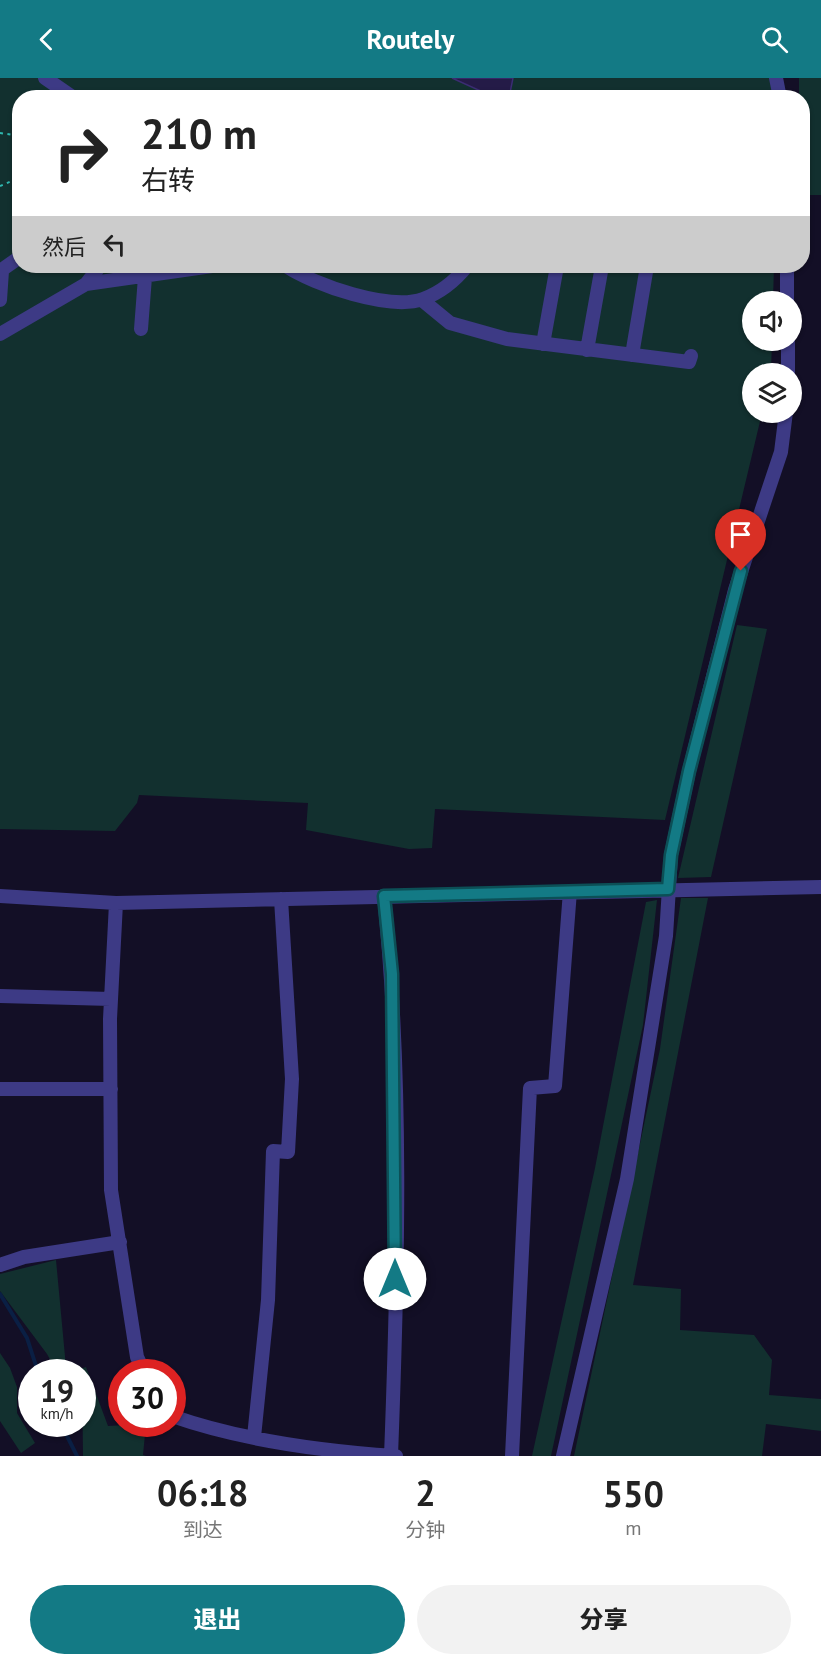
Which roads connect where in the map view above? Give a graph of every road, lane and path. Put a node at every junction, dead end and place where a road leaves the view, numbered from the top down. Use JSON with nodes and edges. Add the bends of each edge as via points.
{"nodes":[{"id":1,"x":45,"y":78,"type":"edge"},
{"id":2,"x":62,"y":90,"type":"edge"},
{"id":3,"x":1,"y":271,"type":"edge"},
{"id":4,"x":95,"y":273,"type":"edge"},
{"id":5,"x":135,"y":273,"type":"edge"},
{"id":6,"x":144,"y":273,"type":"edge"},
{"id":7,"x":301,"y":273,"type":"edge"},
{"id":8,"x":461,"y":273,"type":"edge"},
{"id":9,"x":556,"y":273,"type":"edge"},
{"id":10,"x":601,"y":273,"type":"edge"},
{"id":11,"x":646,"y":273,"type":"edge"},
{"id":12,"x":787,"y":273,"type":"edge"},
{"id":13,"x":86,"y":284,"type":"junction"},
{"id":14,"x":787,"y":291,"type":"edge"},
{"id":15,"x":0,"y":300,"type":"edge"},
{"id":16,"x":422,"y":300,"type":"junction"},
{"id":17,"x":141,"y":329,"type":"dead end"},
{"id":18,"x":0,"y":334,"type":"edge"},
{"id":19,"x":543,"y":344,"type":"junction"},
{"id":20,"x":586,"y":350,"type":"junction"},
{"id":21,"x":632,"y":355,"type":"junction"},
{"id":22,"x":691,"y":356,"type":"dead end"},
{"id":23,"x":785,"y":423,"type":"edge"},
{"id":24,"x":821,"y":887,"type":"edge"},
{"id":25,"x":668,"y":889,"type":"junction"},
{"id":26,"x":570,"y":891,"type":"junction"},
{"id":27,"x":0,"y":896,"type":"edge"},
{"id":28,"x":384,"y":896,"type":"junction"},
{"id":29,"x":281,"y":899,"type":"junction"},
{"id":30,"x":116,"y":903,"type":"junction"},
{"id":31,"x":0,"y":996,"type":"edge"},
{"id":32,"x":111,"y":999,"type":"junction"},
{"id":33,"x":0,"y":1089,"type":"edge"},
{"id":34,"x":111,"y":1089,"type":"junction"},
{"id":35,"x":120,"y":1242,"type":"junction"},
{"id":36,"x":0,"y":1265,"type":"edge"},
{"id":37,"x":138,"y":1359,"type":"edge"},
{"id":38,"x":186,"y":1421,"type":"edge"},
{"id":39,"x":254,"y":1437,"type":"junction"},
{"id":40,"x":391,"y":1456,"type":"edge"},
{"id":41,"x":396,"y":1456,"type":"edge"},
{"id":42,"x":512,"y":1456,"type":"edge"},
{"id":43,"x":563,"y":1456,"type":"edge"}],
"edges":[{"from":1,"to":2,"type":"street"},
{"from":3,"to":15,"type":"street"},
{"from":4,"to":13,"type":"street"},
{"from":5,"to":13,"type":"street"},
{"from":6,"to":17,"type":"street"},
{"from":7,"to":16,"type":"street","via":[[376,300]]},
{"from":8,"to":16,"type":"street","via":[[453,283]]},
{"from":9,"to":19,"type":"street"},
{"from":10,"to":20,"type":"street"},
{"from":11,"to":21,"type":"street"},
{"from":12,"to":14,"type":"street"},
{"from":13,"to":18,"type":"street"},
{"from":16,"to":19,"type":"street","via":[[450,323],[507,339]]},
{"from":19,"to":20,"type":"street"},
{"from":20,"to":21,"type":"street"},
{"from":21,"to":22,"type":"street","via":[[689,362]]},
{"from":23,"to":25,"type":"street","via":[[781,453],[735,590],[689,771],[671,855]]},
{"from":24,"to":25,"type":"street"},
{"from":25,"to":26,"type":"street"},
{"from":25,"to":43,"type":"street","via":[[666,936],[627,1179]]},
{"from":26,"to":28,"type":"street"},
{"from":26,"to":42,"type":"street","via":[[555,1086],[530,1088]]},
{"from":27,"to":30,"type":"street"},
{"from":28,"to":29,"type":"street"},
{"from":28,"to":40,"type":"street","via":[[392,974],[396,1143]]},
{"from":29,"to":30,"type":"street"},
{"from":29,"to":39,"type":"street","via":[[292,1079],[288,1152],[273,1151],[268,1300]]},
{"from":30,"to":32,"type":"street"},
{"from":31,"to":32,"type":"street"},
{"from":32,"to":34,"type":"street"},
{"from":33,"to":34,"type":"street"},
{"from":34,"to":35,"type":"street","via":[[111,1190]]},
{"from":35,"to":36,"type":"street","via":[[24,1257]]},
{"from":35,"to":37,"type":"street"},
{"from":38,"to":39,"type":"street"},
{"from":39,"to":40,"type":"street"},
{"from":40,"to":41,"type":"street"}]}
